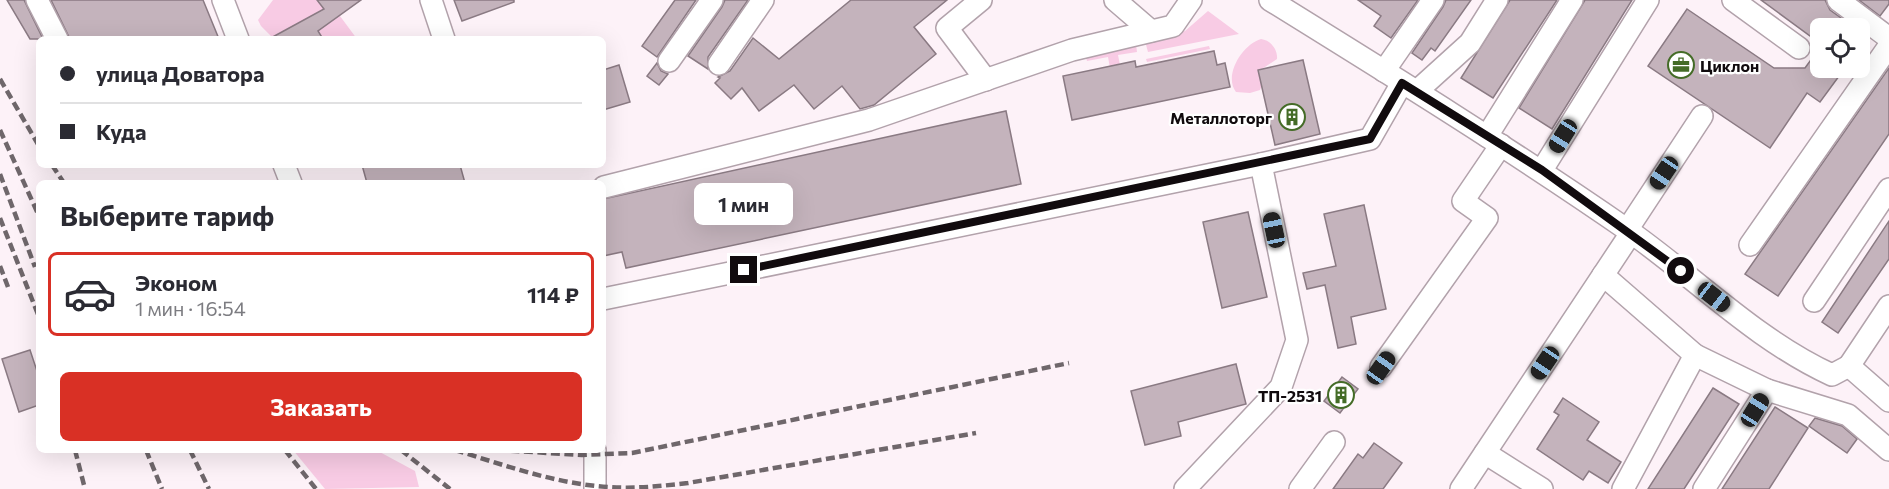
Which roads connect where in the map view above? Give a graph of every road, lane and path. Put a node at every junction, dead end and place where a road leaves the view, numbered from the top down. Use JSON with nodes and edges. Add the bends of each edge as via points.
{"nodes":[{"id":1,"x":38,"y":0,"type":"edge"},
{"id":2,"x":223,"y":0,"type":"edge"},
{"id":3,"x":431,"y":0,"type":"edge"},
{"id":4,"x":712,"y":0,"type":"edge"},
{"id":5,"x":764,"y":0,"type":"edge"},
{"id":6,"x":981,"y":0,"type":"edge"},
{"id":7,"x":1115,"y":0,"type":"edge"},
{"id":8,"x":1191,"y":0,"type":"edge"},
{"id":9,"x":1270,"y":0,"type":"edge"},
{"id":10,"x":1433,"y":0,"type":"edge"},
{"id":11,"x":1497,"y":0,"type":"edge"},
{"id":12,"x":1572,"y":0,"type":"edge"},
{"id":13,"x":1648,"y":0,"type":"edge"},
{"id":14,"x":1733,"y":0,"type":"edge"},
{"id":15,"x":1838,"y":0,"type":"edge"},
{"id":16,"x":1151,"y":31,"type":"junction"},
{"id":17,"x":56,"y":36,"type":"edge"},
{"id":18,"x":236,"y":36,"type":"edge"},
{"id":19,"x":443,"y":36,"type":"edge"},
{"id":20,"x":1889,"y":38,"type":"edge"},
{"id":21,"x":1889,"y":46,"type":"edge"},
{"id":22,"x":1799,"y":48,"type":"dead end"},
{"id":23,"x":669,"y":61,"type":"dead end"},
{"id":24,"x":719,"y":64,"type":"dead end"},
{"id":25,"x":1384,"y":71,"type":"junction"},
{"id":26,"x":986,"y":80,"type":"junction"},
{"id":27,"x":1410,"y":87,"type":"junction"},
{"id":28,"x":1702,"y":116,"type":"dead end"},
{"id":29,"x":1494,"y":140,"type":"junction"},
{"id":30,"x":1261,"y":164,"type":"junction"},
{"id":31,"x":1542,"y":170,"type":"junction"},
{"id":32,"x":606,"y":186,"type":"edge"},
{"id":33,"x":1889,"y":189,"type":"edge"},
{"id":34,"x":1629,"y":231,"type":"junction"},
{"id":35,"x":1750,"y":245,"type":"dead end"},
{"id":36,"x":1603,"y":275,"type":"junction"},
{"id":37,"x":606,"y":298,"type":"edge"},
{"id":38,"x":1814,"y":301,"type":"dead end"},
{"id":39,"x":1889,"y":306,"type":"edge"},
{"id":40,"x":1695,"y":355,"type":"junction"},
{"id":41,"x":1849,"y":366,"type":"junction"},
{"id":42,"x":1381,"y":368,"type":"dead end"},
{"id":43,"x":1767,"y":390,"type":"junction"},
{"id":44,"x":1889,"y":401,"type":"edge"},
{"id":45,"x":1334,"y":441,"type":"dead end"},
{"id":46,"x":1889,"y":450,"type":"edge"},
{"id":47,"x":595,"y":453,"type":"edge"},
{"id":48,"x":1485,"y":453,"type":"junction"},
{"id":49,"x":595,"y":489,"type":"edge"},
{"id":50,"x":1185,"y":489,"type":"edge"},
{"id":51,"x":1300,"y":489,"type":"edge"},
{"id":52,"x":1461,"y":489,"type":"edge"},
{"id":53,"x":1542,"y":489,"type":"edge"},
{"id":54,"x":1623,"y":489,"type":"edge"},
{"id":55,"x":1704,"y":489,"type":"edge"}],
"edges":[{"from":1,"to":17,"type":"street"},
{"from":2,"to":18,"type":"street"},
{"from":3,"to":19,"type":"street"},
{"from":4,"to":23,"type":"street"},
{"from":5,"to":24,"type":"street"},
{"from":6,"to":26,"type":"street","via":[[947,28]]},
{"from":7,"to":16,"type":"street"},
{"from":8,"to":16,"type":"street","via":[[1173,26]]},
{"from":9,"to":25,"type":"street"},
{"from":10,"to":25,"type":"street"},
{"from":11,"to":27,"type":"street","via":[[1470,43]]},
{"from":12,"to":29,"type":"street"},
{"from":13,"to":31,"type":"street"},
{"from":14,"to":22,"type":"street"},
{"from":15,"to":20,"type":"street"},
{"from":16,"to":26,"type":"street","via":[[1072,50]]},
{"from":21,"to":35,"type":"street"},
{"from":25,"to":27,"type":"street"},
{"from":26,"to":32,"type":"street","via":[[869,120]]},
{"from":27,"to":29,"type":"street"},
{"from":27,"to":30,"type":"street","via":[[1370,139]]},
{"from":28,"to":34,"type":"street"},
{"from":29,"to":31,"type":"street"},
{"from":29,"to":42,"type":"street","via":[[1463,201],[1487,218]]},
{"from":30,"to":37,"type":"street"},
{"from":30,"to":50,"type":"street","via":[[1297,340],[1281,387]]},
{"from":31,"to":34,"type":"street"},
{"from":33,"to":38,"type":"street"},
{"from":34,"to":36,"type":"street"},
{"from":34,"to":41,"type":"street","via":[[1804,362],[1832,375]]},
{"from":36,"to":40,"type":"street"},
{"from":36,"to":48,"type":"street"},
{"from":39,"to":41,"type":"street"},
{"from":40,"to":43,"type":"street"},
{"from":40,"to":54,"type":"street"},
{"from":41,"to":44,"type":"street"},
{"from":43,"to":46,"type":"street","via":[[1848,415]]},
{"from":43,"to":55,"type":"street"},
{"from":45,"to":51,"type":"street"},
{"from":47,"to":49,"type":"street"},
{"from":48,"to":52,"type":"street"},
{"from":48,"to":53,"type":"street"}]}
